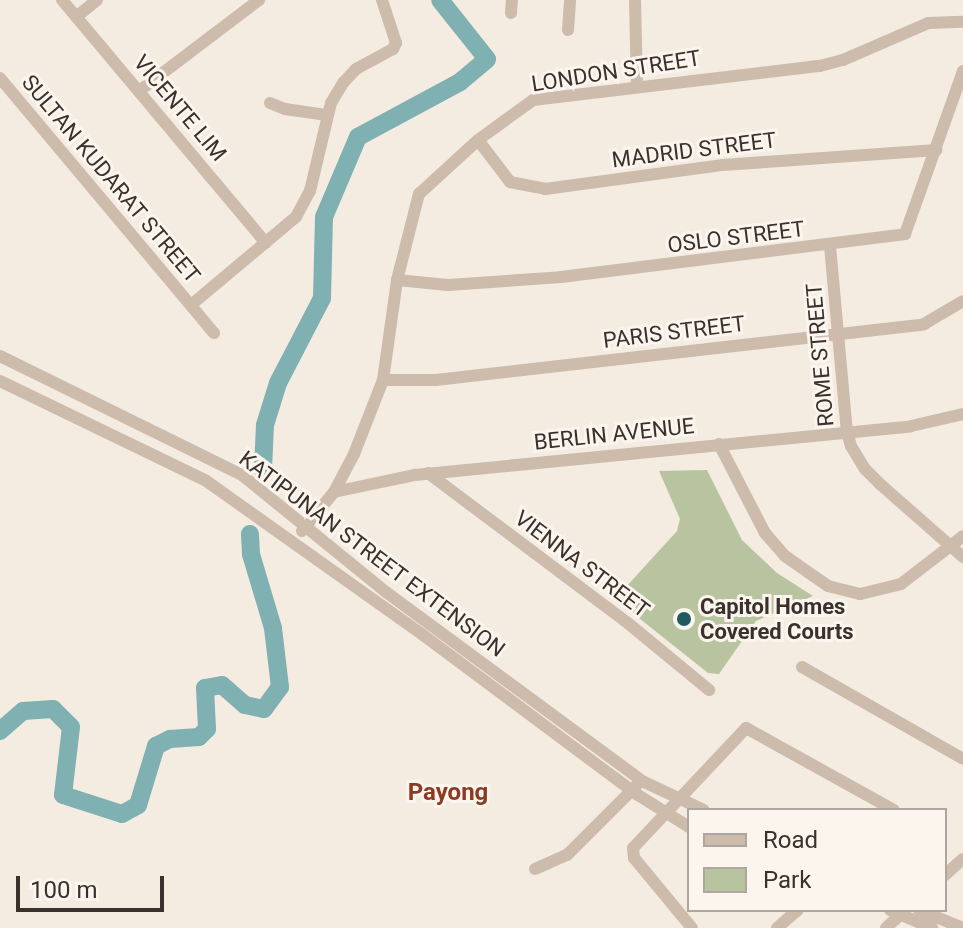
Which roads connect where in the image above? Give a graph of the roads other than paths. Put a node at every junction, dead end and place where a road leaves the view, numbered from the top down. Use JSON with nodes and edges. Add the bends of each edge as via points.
{"nodes":[{"id":1,"x":62,"y":0,"type":"edge"},
{"id":2,"x":97,"y":0,"type":"edge"},
{"id":3,"x":259,"y":0,"type":"edge"},
{"id":4,"x":382,"y":0,"type":"edge"},
{"id":5,"x":570,"y":0,"type":"edge"},
{"id":6,"x":635,"y":0,"type":"edge"},
{"id":7,"x":76,"y":17,"type":"junction"},
{"id":8,"x":963,"y":22,"type":"edge"},
{"id":9,"x":568,"y":30,"type":"dead end"},
{"id":10,"x":963,"y":71,"type":"edge"},
{"id":11,"x":0,"y":78,"type":"edge"},
{"id":12,"x":637,"y":85,"type":"junction"},
{"id":13,"x":139,"y":91,"type":"junction"},
{"id":14,"x":270,"y":103,"type":"dead end"},
{"id":15,"x":326,"y":115,"type":"junction"},
{"id":16,"x":478,"y":140,"type":"junction"},
{"id":17,"x":936,"y":150,"type":"junction"},
{"id":18,"x":266,"y":243,"type":"junction"},
{"id":19,"x":830,"y":246,"type":"junction"},
{"id":20,"x":397,"y":280,"type":"junction"},
{"id":21,"x":963,"y":301,"type":"edge"},
{"id":22,"x":191,"y":305,"type":"junction"},
{"id":23,"x":214,"y":333,"type":"dead end"},
{"id":24,"x":839,"y":334,"type":"junction"},
{"id":25,"x":0,"y":356,"type":"edge"},
{"id":26,"x":383,"y":380,"type":"junction"},
{"id":27,"x":0,"y":381,"type":"edge"},
{"id":28,"x":963,"y":414,"type":"edge"},
{"id":29,"x":847,"y":432,"type":"junction"},
{"id":30,"x":719,"y":444,"type":"junction"},
{"id":31,"x":348,"y":464,"type":"junction"},
{"id":32,"x":428,"y":473,"type":"junction"},
{"id":33,"x":363,"y":485,"type":"junction"},
{"id":34,"x":334,"y":492,"type":"junction"},
{"id":35,"x":303,"y":525,"type":"junction"},
{"id":36,"x":963,"y":536,"type":"edge"},
{"id":37,"x":291,"y":541,"type":"junction"},
{"id":38,"x":950,"y":545,"type":"junction"},
{"id":39,"x":963,"y":557,"type":"edge"},
{"id":40,"x":802,"y":667,"type":"dead end"},
{"id":41,"x":498,"y":683,"type":"junction"},
{"id":42,"x":709,"y":690,"type":"dead end"},
{"id":43,"x":963,"y":759,"type":"edge"},
{"id":44,"x":642,"y":781,"type":"junction"},
{"id":45,"x":632,"y":791,"type":"junction"},
{"id":46,"x":681,"y":798,"type":"junction"},
{"id":47,"x":700,"y":808,"type":"edge"},
{"id":48,"x":890,"y":808,"type":"edge"},
{"id":49,"x":664,"y":814,"type":"junction"},
{"id":50,"x":687,"y":826,"type":"edge"},
{"id":51,"x":963,"y":859,"type":"edge"},
{"id":52,"x":535,"y":869,"type":"dead end"},
{"id":53,"x":947,"y":873,"type":"edge"},
{"id":54,"x":796,"y":912,"type":"edge"},
{"id":55,"x":900,"y":912,"type":"edge"},
{"id":56,"x":924,"y":912,"type":"edge"},
{"id":57,"x":692,"y":928,"type":"edge"},
{"id":58,"x":777,"y":928,"type":"edge"},
{"id":59,"x":932,"y":928,"type":"edge"},
{"id":60,"x":963,"y":928,"type":"edge"}],
"edges":[{"from":1,"to":7,"type":"street","name":"VICENTE LIM"},
{"from":2,"to":7,"type":"street"},
{"from":3,"to":13,"type":"street"},
{"from":4,"to":15,"type":"street","name":"SULTAN KUDARAT STREET","via":[[396,36],[393,49],[356,69]]},
{"from":5,"to":9,"type":"street"},
{"from":6,"to":12,"type":"street"},
{"from":7,"to":13,"type":"street","name":"VICENTE LIM"},
{"from":8,"to":12,"type":"street","name":"LONDON STREET","via":[[928,23],[820,66]]},
{"from":10,"to":17,"type":"street","name":"OSLO STREET"},
{"from":11,"to":22,"type":"street","name":"SULTAN KUDARAT STREET"},
{"from":12,"to":16,"type":"street","name":"LONDON STREET","via":[[533,100]]},
{"from":13,"to":18,"type":"street","name":"VICENTE LIM"},
{"from":14,"to":15,"type":"street"},
{"from":15,"to":18,"type":"street","name":"SULTAN KUDARAT STREET","via":[[310,191],[296,217]]},
{"from":16,"to":17,"type":"street","name":"MADRID STREET","via":[[510,182],[545,189],[723,165]]},
{"from":16,"to":20,"type":"street","name":"LONDON STREET","via":[[419,194]]},
{"from":17,"to":19,"type":"street","name":"OSLO STREET","via":[[905,234]]},
{"from":18,"to":22,"type":"street","name":"SULTAN KUDARAT STREET"},
{"from":19,"to":20,"type":"street","name":"OSLO STREET","via":[[561,277],[448,285]]},
{"from":19,"to":24,"type":"street","name":"ROME STREET"},
{"from":20,"to":26,"type":"street","name":"LONDON STREET"},
{"from":21,"to":24,"type":"street","name":"PARIS STREET","via":[[924,324]]},
{"from":22,"to":23,"type":"street","name":"SULTAN KUDARAT STREET"},
{"from":24,"to":26,"type":"street","name":"PARIS STREET","via":[[436,380]]},
{"from":24,"to":29,"type":"street","name":"ROME STREET"},
{"from":25,"to":35,"type":"street","name":"KATIPUNAN STREET EXTENSION","via":[[242,475]]},
{"from":26,"to":31,"type":"street","name":"LONDON STREET"},
{"from":27,"to":37,"type":"street","name":"KATIPUNAN STREET EXTENSION","via":[[205,480]]},
{"from":28,"to":29,"type":"street","name":"BERLIN AVENUE"},
{"from":29,"to":30,"type":"street","name":"BERLIN AVENUE"},
{"from":29,"to":38,"type":"street","name":"ROME STREET","via":[[865,469]]},
{"from":30,"to":32,"type":"street","name":"BERLIN AVENUE"},
{"from":30,"to":38,"type":"street","via":[[765,533],[785,556],[828,586],[860,594],[878,592],[901,584]]},
{"from":31,"to":33,"type":"street"},
{"from":31,"to":34,"type":"street","name":"LONDON STREET"},
{"from":32,"to":33,"type":"street","name":"BERLIN AVENUE"},
{"from":32,"to":42,"type":"street","name":"VIENNA STREET"},
{"from":33,"to":34,"type":"street","name":"BERLIN AVENUE"},
{"from":34,"to":35,"type":"street"},
{"from":35,"to":37,"type":"street"},
{"from":35,"to":41,"type":"street","name":"KATIPUNAN STREET EXTENSION"},
{"from":36,"to":38,"type":"street"},
{"from":37,"to":41,"type":"street","name":"KATIPUNAN STREET EXTENSION"},
{"from":38,"to":39,"type":"street","name":"ROME STREET"},
{"from":40,"to":43,"type":"street"},
{"from":41,"to":44,"type":"street","name":"KATIPUNAN STREET EXTENSION"},
{"from":41,"to":45,"type":"street","name":"KATIPUNAN STREET EXTENSION"},
{"from":44,"to":45,"type":"street"},
{"from":44,"to":46,"type":"street","name":"KATIPUNAN STREET EXTENSION"},
{"from":45,"to":49,"type":"street","name":"KATIPUNAN STREET EXTENSION"},
{"from":45,"to":52,"type":"street","via":[[567,855]]},
{"from":46,"to":47,"type":"street","name":"KATIPUNAN STREET EXTENSION"},
{"from":46,"to":48,"type":"street","via":[[747,727]]},
{"from":46,"to":49,"type":"street"},
{"from":49,"to":50,"type":"street","name":"KATIPUNAN STREET EXTENSION"},
{"from":49,"to":57,"type":"street","via":[[632,853]]},
{"from":51,"to":53,"type":"street"},
{"from":54,"to":58,"type":"street"},
{"from":55,"to":59,"type":"street"},
{"from":56,"to":60,"type":"street"}]}
